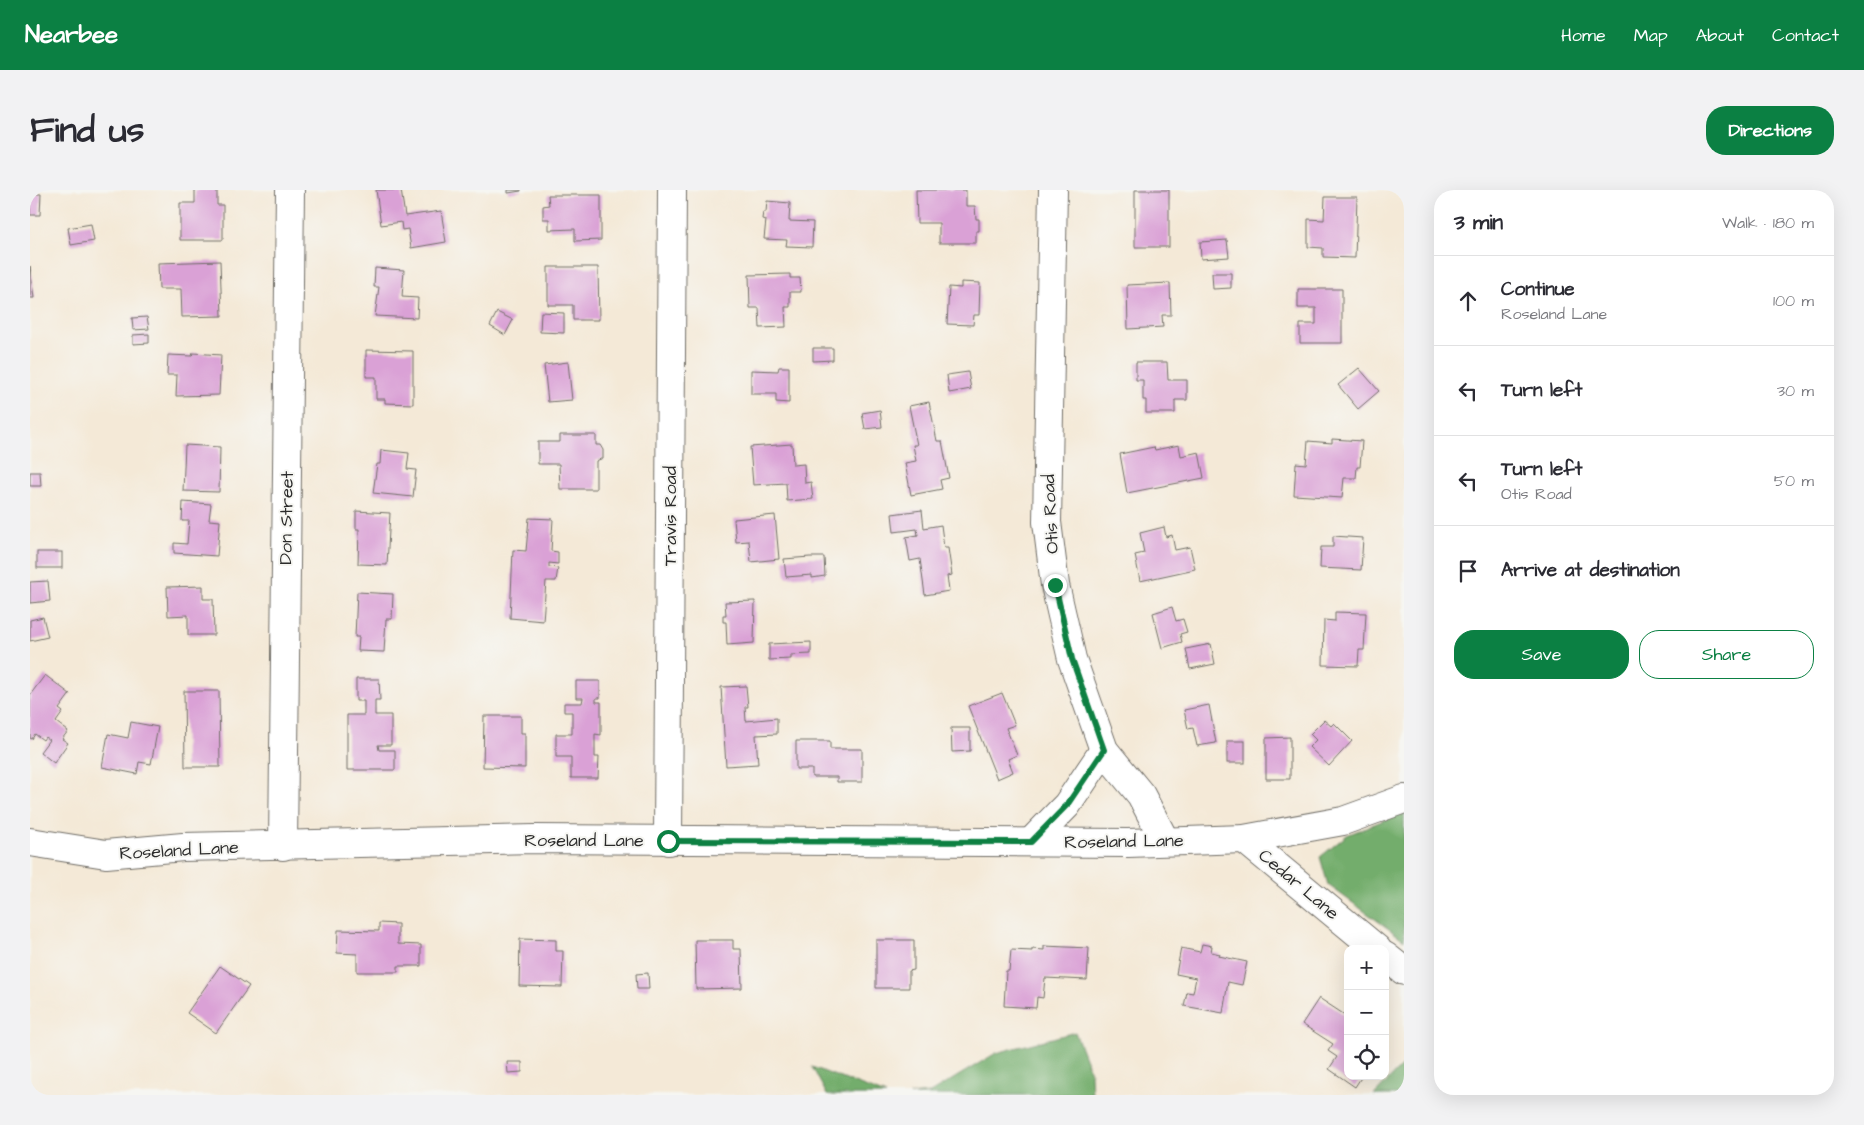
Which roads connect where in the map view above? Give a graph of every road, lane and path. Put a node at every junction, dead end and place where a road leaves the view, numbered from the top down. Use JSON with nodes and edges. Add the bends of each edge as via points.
{"nodes":[{"id":1,"x":290,"y":190,"type":"edge"},
{"id":2,"x":672,"y":190,"type":"edge"},
{"id":3,"x":1053,"y":190,"type":"edge"},
{"id":4,"x":1104,"y":750,"type":"junction"},
{"id":5,"x":1404,"y":799,"type":"edge"},
{"id":6,"x":1244,"y":839,"type":"junction"},
{"id":7,"x":668,"y":841,"type":"junction"},
{"id":8,"x":1165,"y":841,"type":"junction"},
{"id":9,"x":30,"y":842,"type":"edge"},
{"id":10,"x":1031,"y":842,"type":"junction"},
{"id":11,"x":283,"y":846,"type":"junction"},
{"id":12,"x":1372,"y":945,"type":"edge"},
{"id":13,"x":1389,"y":959,"type":"edge"},
{"id":14,"x":1404,"y":971,"type":"edge"}],
"edges":[{"from":1,"to":11,"type":"street","name":"Don Street"},
{"from":2,"to":7,"type":"street","name":"Travis Road"},
{"from":3,"to":4,"type":"street","name":"Otis Road","via":[[1047,522],[1055,585],[1072,659]]},
{"from":4,"to":8,"type":"street","name":"Otis Road","via":[[1140,795]]},
{"from":4,"to":10,"type":"street","via":[[1067,805]]},
{"from":5,"to":6,"type":"street","name":"Roseland Lane","via":[[1343,821]]},
{"from":6,"to":8,"type":"street","name":"Roseland Lane"},
{"from":6,"to":12,"type":"street","name":"Cedar Lane"},
{"from":7,"to":10,"type":"street","name":"Roseland Lane"},
{"from":7,"to":11,"type":"street","name":"Roseland Lane","via":[[534,839]]},
{"from":8,"to":10,"type":"street","name":"Roseland Lane"},
{"from":9,"to":11,"type":"street","name":"Roseland Lane","via":[[106,854]]},
{"from":13,"to":14,"type":"street"}]}
